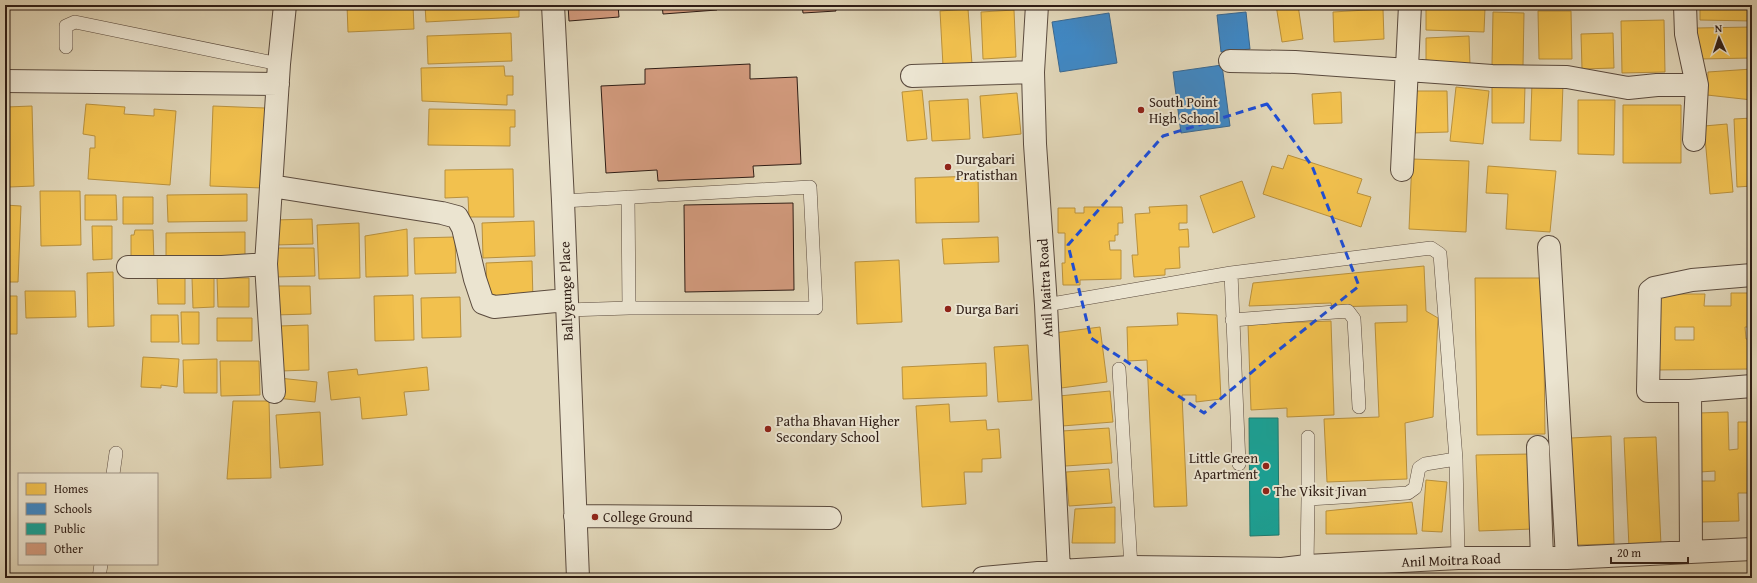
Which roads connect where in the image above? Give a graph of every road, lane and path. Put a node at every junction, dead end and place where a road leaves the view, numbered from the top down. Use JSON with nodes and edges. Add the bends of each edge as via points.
{"nodes":[{"id":1,"x":285,"y":5,"type":"edge"},
{"id":2,"x":552,"y":5,"type":"edge"},
{"id":3,"x":1038,"y":5,"type":"edge"},
{"id":4,"x":1410,"y":5,"type":"edge"},
{"id":5,"x":1685,"y":5,"type":"edge"},
{"id":6,"x":66,"y":47,"type":"dead end"},
{"id":7,"x":1230,"y":61,"type":"dead end"},
{"id":8,"x":1407,"y":71,"type":"junction"},
{"id":9,"x":1034,"y":72,"type":"junction"},
{"id":10,"x":278,"y":74,"type":"junction"},
{"id":11,"x":912,"y":76,"type":"dead end"},
{"id":12,"x":11,"y":81,"type":"edge"},
{"id":13,"x":1697,"y":85,"type":"junction"},
{"id":14,"x":1694,"y":140,"type":"dead end"},
{"id":15,"x":1402,"y":170,"type":"dead end"},
{"id":16,"x":271,"y":186,"type":"junction"},
{"id":17,"x":628,"y":197,"type":"junction"},
{"id":18,"x":563,"y":201,"type":"junction"},
{"id":19,"x":1549,"y":247,"type":"dead end"},
{"id":20,"x":266,"y":264,"type":"junction"},
{"id":21,"x":128,"y":267,"type":"dead end"},
{"id":22,"x":1231,"y":274,"type":"junction"},
{"id":23,"x":1752,"y":275,"type":"edge"},
{"id":24,"x":566,"y":305,"type":"junction"},
{"id":25,"x":1046,"y":305,"type":"junction"},
{"id":26,"x":629,"y":308,"type":"junction"},
{"id":27,"x":1232,"y":320,"type":"junction"},
{"id":28,"x":1119,"y":369,"type":"dead end"},
{"id":29,"x":1752,"y":386,"type":"edge"},
{"id":30,"x":1690,"y":391,"type":"junction"},
{"id":31,"x":274,"y":392,"type":"dead end"},
{"id":32,"x":1359,"y":407,"type":"dead end"},
{"id":33,"x":1308,"y":437,"type":"dead end"},
{"id":34,"x":1538,"y":447,"type":"dead end"},
{"id":35,"x":116,"y":453,"type":"dead end"},
{"id":36,"x":1456,"y":459,"type":"junction"},
{"id":37,"x":1239,"y":464,"type":"dead end"},
{"id":38,"x":114,"y":473,"type":"edge"},
{"id":39,"x":1308,"y":499,"type":"junction"},
{"id":40,"x":575,"y":516,"type":"junction"},
{"id":41,"x":830,"y":518,"type":"dead end"},
{"id":42,"x":1752,"y":549,"type":"edge"},
{"id":43,"x":1691,"y":552,"type":"junction"},
{"id":44,"x":1458,"y":558,"type":"junction"},
{"id":45,"x":1542,"y":558,"type":"junction"},
{"id":46,"x":1567,"y":558,"type":"junction"},
{"id":47,"x":101,"y":565,"type":"edge"},
{"id":48,"x":1307,"y":566,"type":"junction"},
{"id":49,"x":1059,"y":571,"type":"junction"},
{"id":50,"x":1119,"y":571,"type":"edge"},
{"id":51,"x":1281,"y":573,"type":"edge"},
{"id":52,"x":99,"y":578,"type":"edge"},
{"id":53,"x":578,"y":578,"type":"edge"},
{"id":54,"x":983,"y":578,"type":"edge"}],
"edges":[{"from":1,"to":10,"type":"street"},
{"from":2,"to":18,"type":"street","name":"Ballygunge Place"},
{"from":3,"to":9,"type":"street","name":"Anil Maitra Road"},
{"from":4,"to":8,"type":"street"},
{"from":5,"to":13,"type":"street","via":[[1686,34]]},
{"from":6,"to":10,"type":"lane","via":[[66,26],[75,22]]},
{"from":7,"to":8,"type":"street","via":[[1295,62]]},
{"from":8,"to":13,"type":"street","via":[[1567,77],[1628,88]]},
{"from":8,"to":15,"type":"street"},
{"from":9,"to":11,"type":"street"},
{"from":9,"to":25,"type":"street","name":"Anil Maitra Road","via":[[1035,144]]},
{"from":10,"to":12,"type":"street"},
{"from":10,"to":16,"type":"street"},
{"from":13,"to":14,"type":"street"},
{"from":16,"to":20,"type":"street"},
{"from":16,"to":24,"type":"street","via":[[457,217],[463,228],[483,303],[494,307]]},
{"from":17,"to":18,"type":"lane"},
{"from":17,"to":26,"type":"lane"},
{"from":17,"to":26,"type":"lane","via":[[810,186],[816,308]]},
{"from":18,"to":24,"type":"street","name":"Ballygunge Place"},
{"from":19,"to":46,"type":"street"},
{"from":20,"to":21,"type":"street","via":[[222,267]]},
{"from":20,"to":31,"type":"street"},
{"from":22,"to":25,"type":"lane"},
{"from":22,"to":27,"type":"lane"},
{"from":22,"to":36,"type":"lane","via":[[1431,248],[1440,254]]},
{"from":23,"to":30,"type":"street","via":[[1692,280],[1650,291],[1648,391]]},
{"from":24,"to":26,"type":"lane"},
{"from":24,"to":40,"type":"street","name":"Ballygunge Place"},
{"from":25,"to":49,"type":"street","name":"Anil Maitra Road"},
{"from":27,"to":32,"type":"lane","via":[[1348,311],[1354,319]]},
{"from":27,"to":37,"type":"lane"},
{"from":28,"to":50,"type":"lane"},
{"from":29,"to":30,"type":"street"},
{"from":30,"to":43,"type":"street"},
{"from":33,"to":39,"type":"lane"},
{"from":34,"to":45,"type":"street"},
{"from":35,"to":38,"type":"lane"},
{"from":36,"to":39,"type":"lane","via":[[1425,464],[1419,468],[1415,488],[1408,493]]},
{"from":36,"to":44,"type":"lane"},
{"from":39,"to":48,"type":"lane"},
{"from":40,"to":41,"type":"street"},
{"from":40,"to":53,"type":"street","name":"Ballygunge Place"},
{"from":42,"to":43,"type":"street","name":"Anil Moitra Road"},
{"from":43,"to":46,"type":"street","name":"Anil Moitra Road"},
{"from":44,"to":45,"type":"street","name":"Anil Moitra Road"},
{"from":44,"to":48,"type":"street","name":"Anil Moitra Road"},
{"from":45,"to":46,"type":"street","name":"Anil Moitra Road"},
{"from":47,"to":52,"type":"lane"},
{"from":48,"to":51,"type":"street","name":"Anil Moitra Road"},
{"from":49,"to":50,"type":"street","name":"Anil Moitra Road"},
{"from":49,"to":54,"type":"street","name":"Anil Moitra Road"},
{"from":50,"to":51,"type":"street","name":"Anil Moitra Road"}]}
